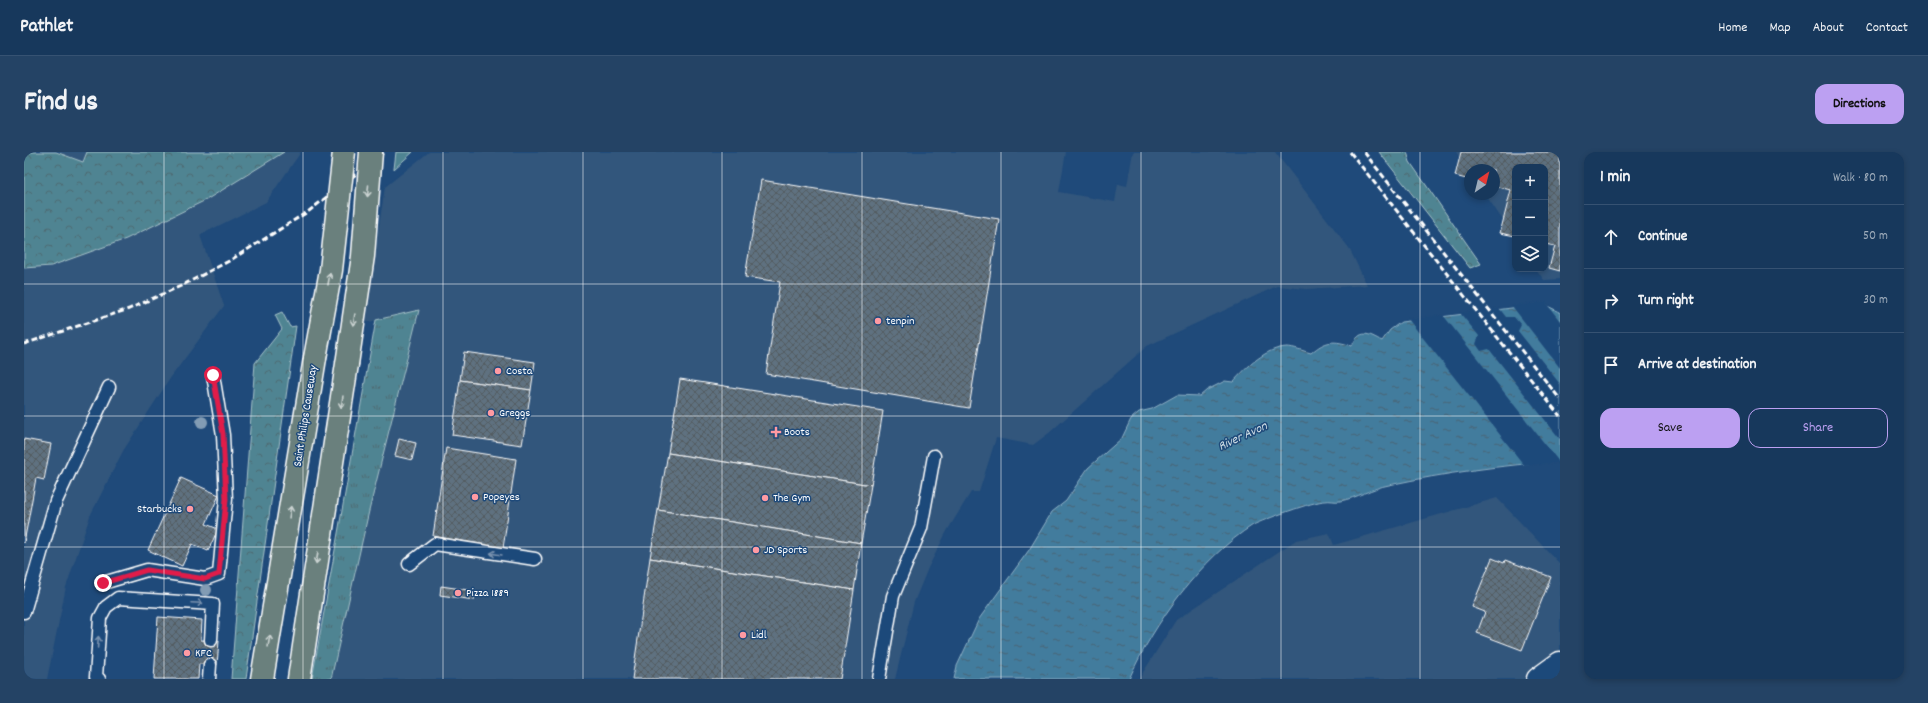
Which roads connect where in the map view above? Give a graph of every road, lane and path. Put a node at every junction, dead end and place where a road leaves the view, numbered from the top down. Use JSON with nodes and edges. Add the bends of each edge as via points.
{"nodes":[{"id":1,"x":344,"y":152,"type":"edge"},
{"id":2,"x":371,"y":152,"type":"edge"},
{"id":3,"x":213,"y":375,"type":"dead end"},
{"id":4,"x":109,"y":387,"type":"dead end"},
{"id":5,"x":934,"y":456,"type":"dead end"},
{"id":6,"x":535,"y":559,"type":"dead end"},
{"id":7,"x":409,"y":564,"type":"dead end"},
{"id":8,"x":103,"y":583,"type":"dead end"},
{"id":9,"x":24,"y":612,"type":"edge"},
{"id":10,"x":211,"y":640,"type":"dead end"},
{"id":11,"x":1560,"y":663,"type":"edge"},
{"id":12,"x":210,"y":665,"type":"dead end"},
{"id":13,"x":99,"y":679,"type":"edge"},
{"id":14,"x":209,"y":679,"type":"edge"},
{"id":15,"x":262,"y":679,"type":"edge"},
{"id":16,"x":299,"y":679,"type":"edge"},
{"id":17,"x":880,"y":679,"type":"edge"},
{"id":18,"x":1538,"y":679,"type":"edge"}],
"edges":[{"from":15,"to":1,"type":"main road","name":"Saint Philips Causeway","one_way":true,"bridge":true,"via":[[331,270]]},
{"from":2,"to":16,"type":"main road","one_way":true,"bridge":true,"via":[[363,256]]},
{"from":3,"to":8,"type":"lane","via":[[223,434],[226,499],[219,574],[205,579],[147,570]]},
{"from":4,"to":9,"type":"lane","via":[[56,501]]},
{"from":5,"to":17,"type":"lane","via":[[921,528],[893,596]]},
{"from":6,"to":7,"type":"lane","one_way":true,"via":[[436,544]]},
{"from":13,"to":10,"type":"lane","one_way":true,"via":[[96,676],[100,618],[106,607],[118,598],[213,604]]},
{"from":11,"to":18,"type":"street"},
{"from":12,"to":14,"type":"lane"}]}
